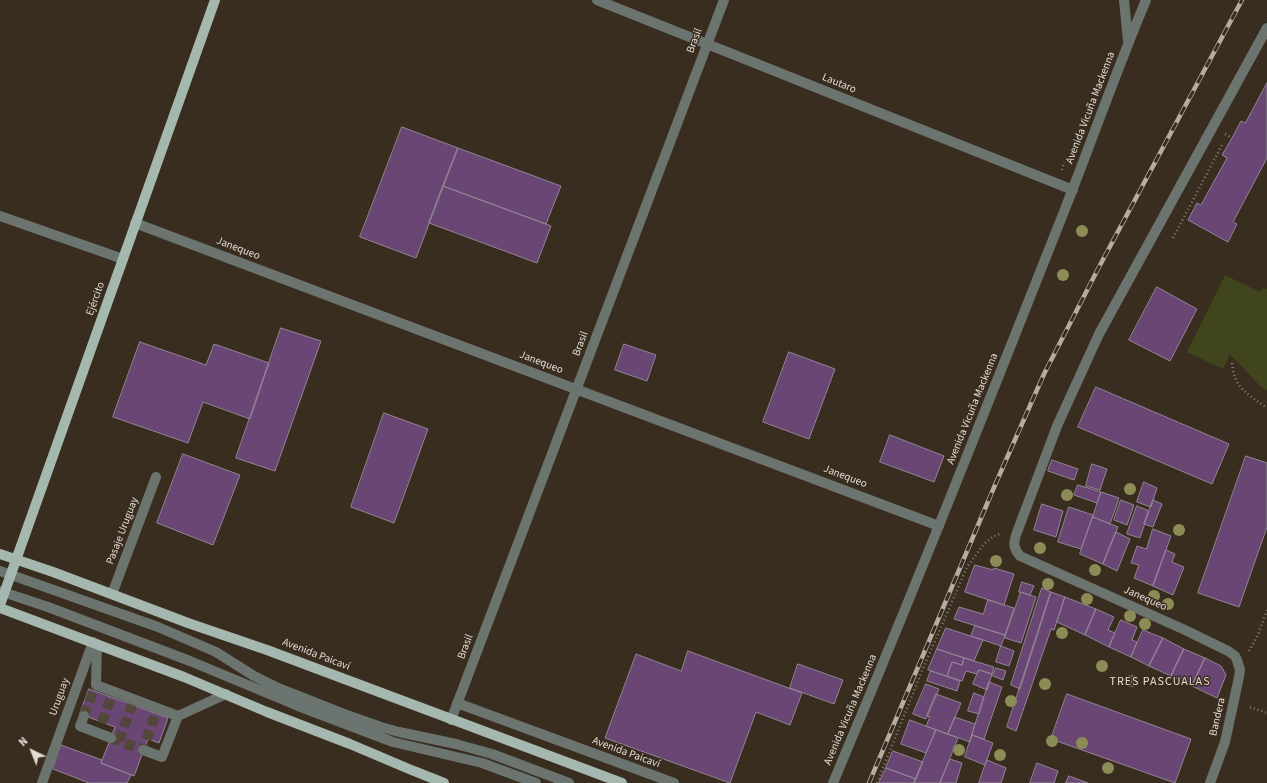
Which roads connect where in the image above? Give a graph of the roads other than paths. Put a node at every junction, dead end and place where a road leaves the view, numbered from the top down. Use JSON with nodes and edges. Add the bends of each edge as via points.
{"nodes":[{"id":1,"x":215,"y":0,"type":"edge"},
{"id":2,"x":597,"y":0,"type":"edge"},
{"id":3,"x":724,"y":0,"type":"edge"},
{"id":4,"x":1124,"y":0,"type":"edge"},
{"id":5,"x":1146,"y":0,"type":"edge"},
{"id":6,"x":1267,"y":28,"type":"edge"},
{"id":7,"x":1128,"y":43,"type":"junction"},
{"id":8,"x":707,"y":44,"type":"junction"},
{"id":9,"x":1072,"y":190,"type":"junction"},
{"id":10,"x":0,"y":216,"type":"edge"},
{"id":11,"x":135,"y":223,"type":"junction"},
{"id":12,"x":123,"y":259,"type":"junction"},
{"id":13,"x":576,"y":389,"type":"junction"},
{"id":14,"x":156,"y":477,"type":"dead end"},
{"id":15,"x":939,"y":526,"type":"junction"},
{"id":16,"x":0,"y":554,"type":"edge"},
{"id":17,"x":16,"y":559,"type":"junction"},
{"id":18,"x":0,"y":572,"type":"edge"},
{"id":19,"x":11,"y":575,"type":"junction"},
{"id":20,"x":2,"y":592,"type":"edge"},
{"id":21,"x":112,"y":594,"type":"junction"},
{"id":22,"x":0,"y":606,"type":"edge"},
{"id":23,"x":95,"y":643,"type":"junction"},
{"id":24,"x":1237,"y":660,"type":"joint"},
{"id":25,"x":226,"y":694,"type":"junction"},
{"id":26,"x":457,"y":703,"type":"junction"},
{"id":27,"x":84,"y":716,"type":"tunnel mouth"},
{"id":28,"x":178,"y":716,"type":"junction"},
{"id":29,"x":451,"y":720,"type":"junction"},
{"id":30,"x":102,"y":723,"type":"tunnel mouth"},
{"id":31,"x":98,"y":733,"type":"junction"},
{"id":32,"x":111,"y":738,"type":"tunnel mouth"},
{"id":33,"x":143,"y":750,"type":"dead end"},
{"id":34,"x":429,"y":780,"type":"edge"},
{"id":35,"x":42,"y":783,"type":"edge"},
{"id":36,"x":444,"y":783,"type":"edge"},
{"id":37,"x":536,"y":783,"type":"edge"},
{"id":38,"x":569,"y":783,"type":"edge"},
{"id":39,"x":622,"y":783,"type":"edge"},
{"id":40,"x":674,"y":783,"type":"edge"},
{"id":41,"x":834,"y":783,"type":"edge"},
{"id":42,"x":1210,"y":783,"type":"edge"}],
"edges":[{"from":1,"to":11,"type":"main road","name":"Ejército"},
{"from":2,"to":8,"type":"street","name":"Lautaro"},
{"from":3,"to":8,"type":"street","name":"Brasil"},
{"from":4,"to":7,"type":"street"},
{"from":5,"to":7,"type":"street","name":"Avenida Vicuña Mackenna"},
{"from":6,"to":24,"type":"street","name":"Janequeo","via":[[1099,334],[1057,426],[1016,535],[1014,547],[1020,556],[1197,636],[1228,651]]},
{"from":7,"to":9,"type":"street","name":"Avenida Vicuña Mackenna"},
{"from":8,"to":9,"type":"street","name":"Lautaro"},
{"from":8,"to":13,"type":"street","name":"Brasil"},
{"from":9,"to":15,"type":"street","name":"Avenida Vicuña Mackenna"},
{"from":10,"to":12,"type":"street"},
{"from":11,"to":12,"type":"main road","name":"Ejército"},
{"from":11,"to":13,"type":"street","name":"Janequeo"},
{"from":12,"to":17,"type":"main road","name":"Ejército"},
{"from":13,"to":15,"type":"street","name":"Janequeo"},
{"from":13,"to":26,"type":"street","name":"Brasil"},
{"from":14,"to":21,"type":"street","name":"Pasaje Uruguay"},
{"from":15,"to":41,"type":"street","name":"Avenida Vicuña Mackenna"},
{"from":16,"to":17,"type":"main road","name":"Avenida Paicaví"},
{"from":17,"to":19,"type":"main road","name":"Ejército"},
{"from":17,"to":21,"type":"main road","name":"Avenida Paicaví"},
{"from":18,"to":19,"type":"street"},
{"from":19,"to":20,"type":"main road","name":"Ejército"},
{"from":19,"to":38,"type":"street","via":[[186,638],[216,652],[278,688],[344,714],[399,732],[492,754]]},
{"from":20,"to":22,"type":"main road","name":"Ejército"},
{"from":20,"to":37,"type":"street","via":[[190,661],[387,740],[482,763]]},
{"from":21,"to":29,"type":"main road","name":"Avenida Paicaví"},
{"from":22,"to":23,"type":"main road"},
{"from":23,"to":25,"type":"main road"},
{"from":23,"to":28,"type":"street","via":[[95,687]]},
{"from":23,"to":35,"type":"street","name":"Uruguay"},
{"from":24,"to":42,"type":"street","name":"Bandera","via":[[1240,670],[1227,734]]},
{"from":25,"to":28,"type":"street"},
{"from":25,"to":34,"type":"main road","via":[[350,744]]},
{"from":26,"to":29,"type":"street","name":"Brasil"},
{"from":26,"to":40,"type":"street","name":"Avenida Paicaví"},
{"from":27,"to":31,"type":"street","via":[[80,726]]},
{"from":28,"to":33,"type":"street","via":[[162,757]]},
{"from":29,"to":39,"type":"main road","name":"Avenida Paicaví"},
{"from":30,"to":31,"type":"street"},
{"from":31,"to":32,"type":"street"},
{"from":34,"to":36,"type":"main road"}]}
